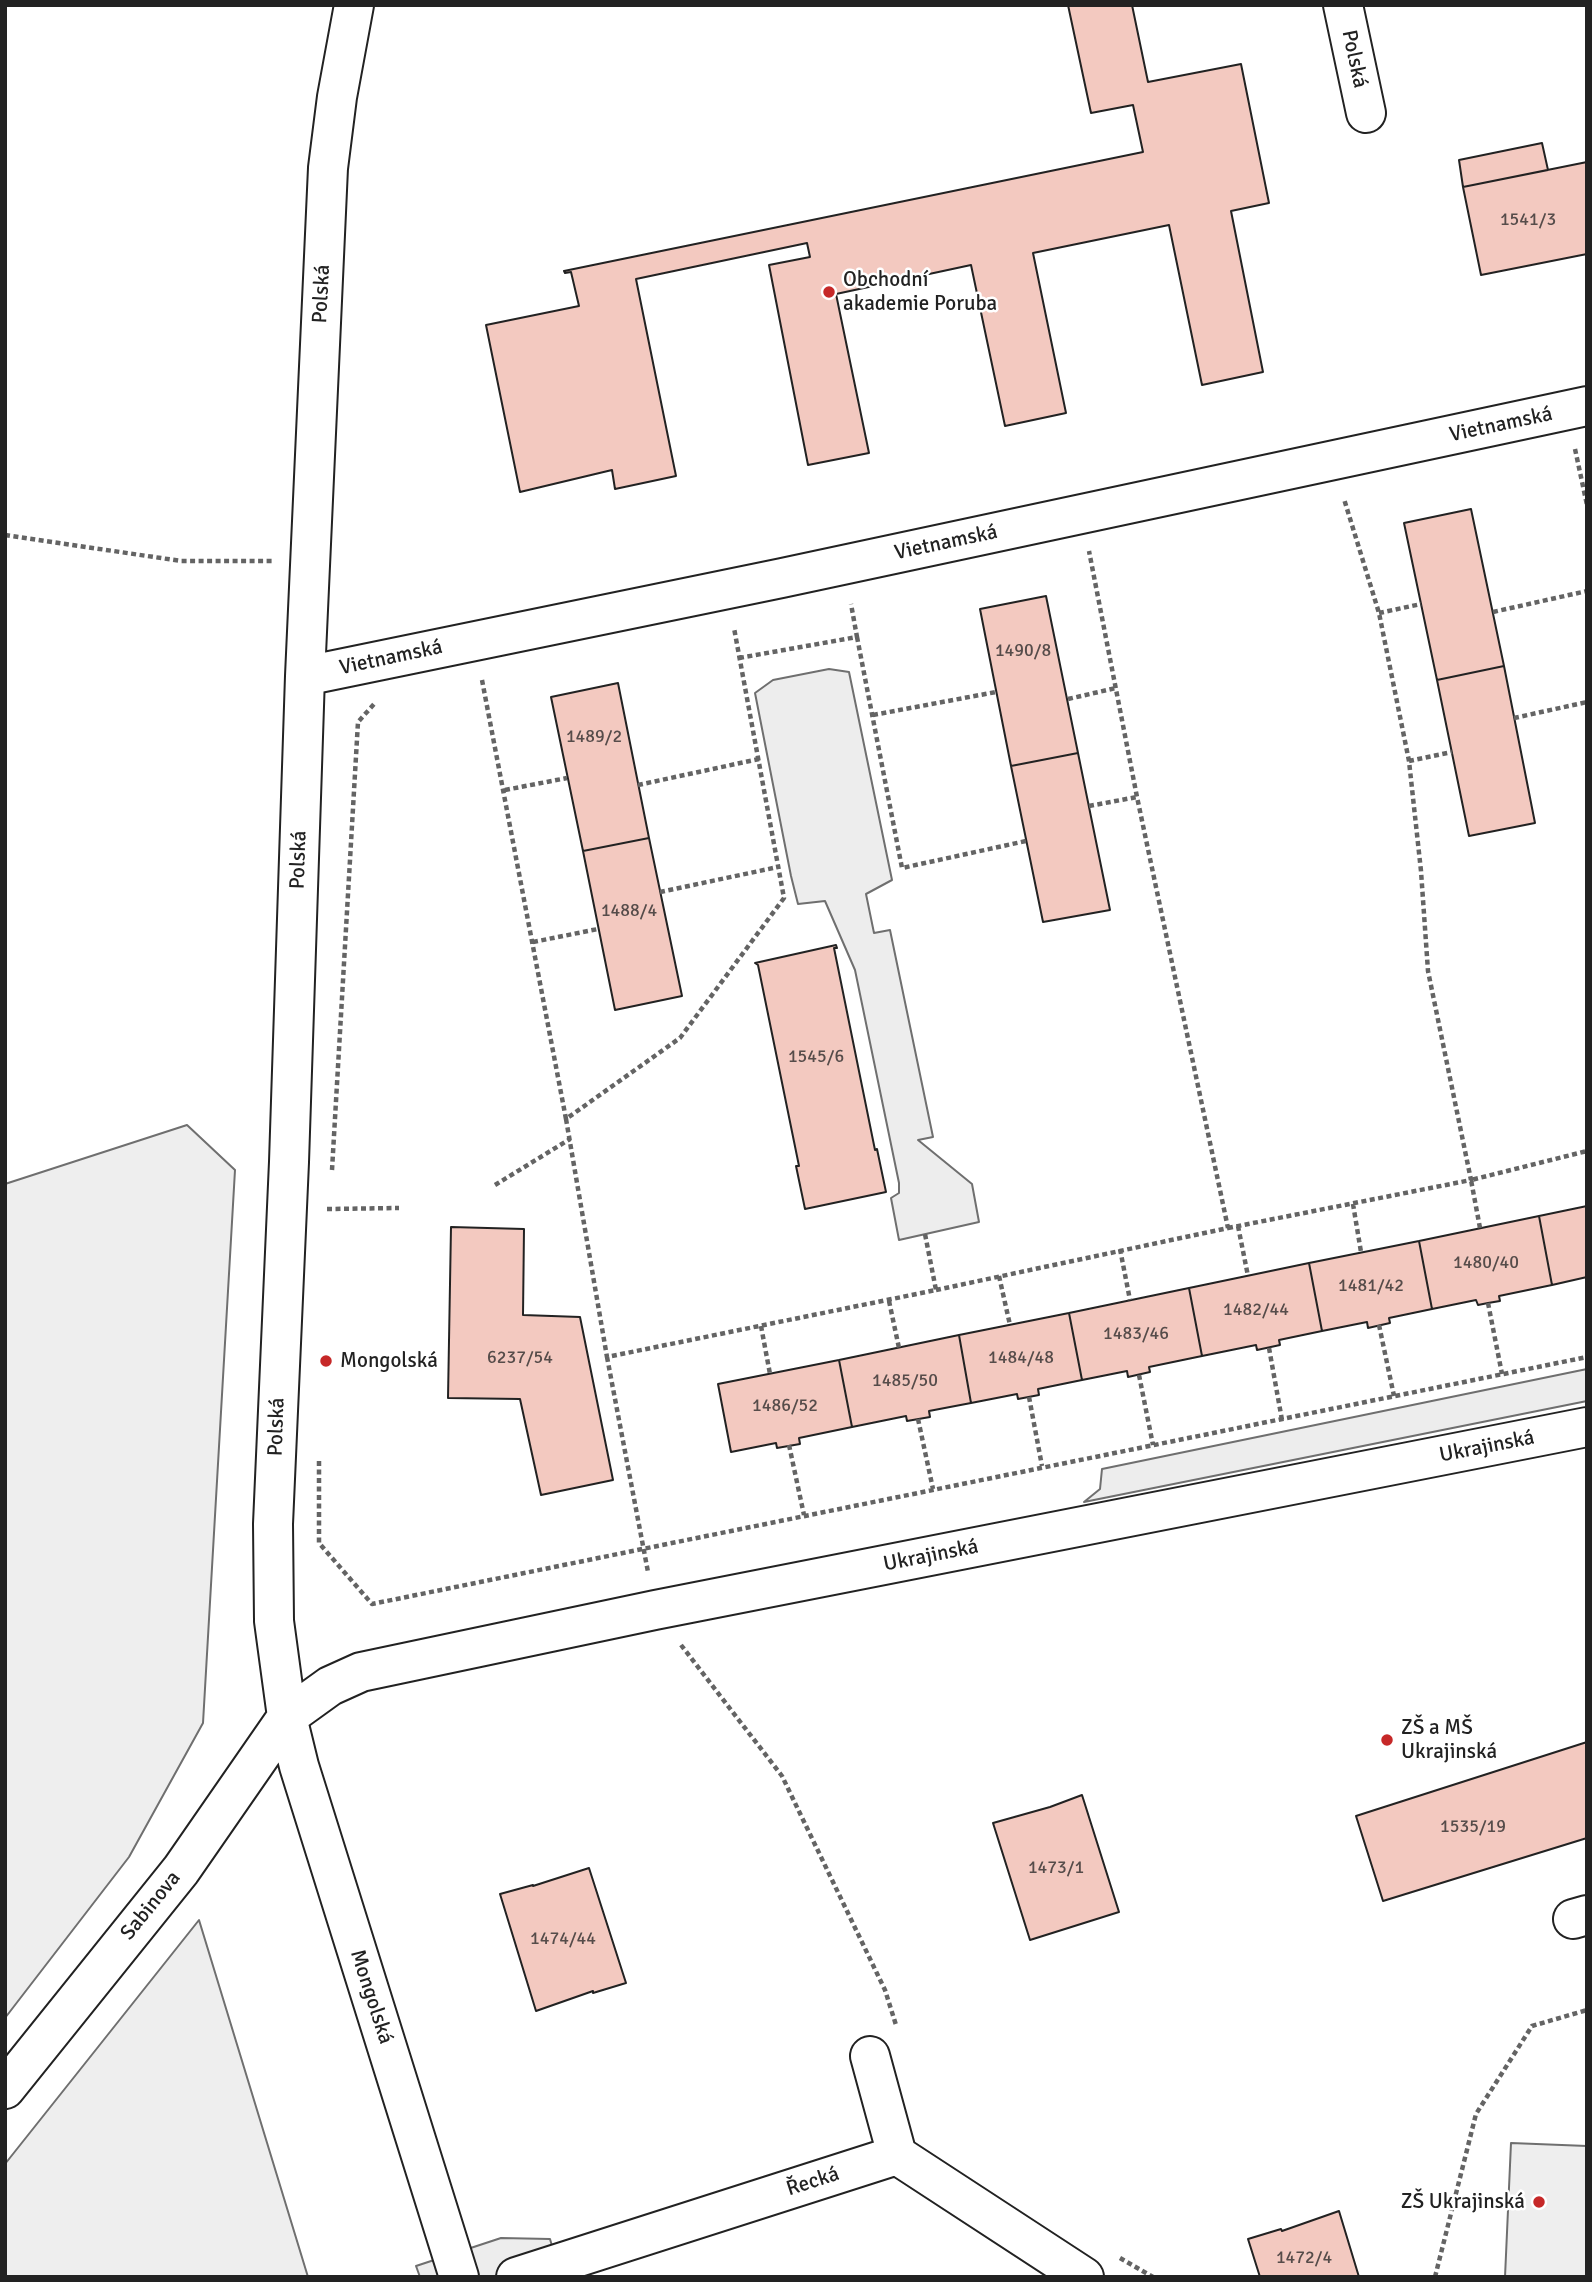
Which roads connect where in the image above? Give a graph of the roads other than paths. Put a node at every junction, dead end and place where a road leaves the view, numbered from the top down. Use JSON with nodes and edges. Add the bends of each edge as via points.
{"nodes":[{"id":1,"x":354,"y":5,"type":"edge"},
{"id":2,"x":1343,"y":5,"type":"edge"},
{"id":3,"x":1366,"y":113,"type":"dead end"},
{"id":4,"x":1587,"y":406,"type":"edge"},
{"id":5,"x":305,"y":676,"type":"junction"},
{"id":6,"x":1587,"y":1427,"type":"edge"},
{"id":7,"x":287,"y":1717,"type":"junction"},
{"id":8,"x":870,"y":2056,"type":"dead end"},
{"id":9,"x":5,"y":2089,"type":"edge"},
{"id":10,"x":897,"y":2155,"type":"junction"},
{"id":11,"x":459,"y":2277,"type":"edge"},
{"id":12,"x":516,"y":2277,"type":"edge"},
{"id":13,"x":1084,"y":2277,"type":"edge"}],
"edges":[{"from":1,"to":5,"type":"street","name":"Polská","via":[[328,168]]},
{"from":2,"to":3,"type":"street","name":"Polská"},
{"from":4,"to":5,"type":"street","name":"Vietnamská"},
{"from":5,"to":7,"type":"street","name":"Polská","via":[[273,1524],[274,1621]]},
{"from":6,"to":7,"type":"street","name":"Ukrajinská","via":[[361,1672],[330,1686]]},
{"from":7,"to":9,"type":"street","name":"Sabinova","via":[[181,1870]]},
{"from":7,"to":11,"type":"street","name":"Mongolská"},
{"from":8,"to":10,"type":"street"},
{"from":10,"to":12,"type":"street","name":"Řecká"},
{"from":10,"to":13,"type":"street"}]}
